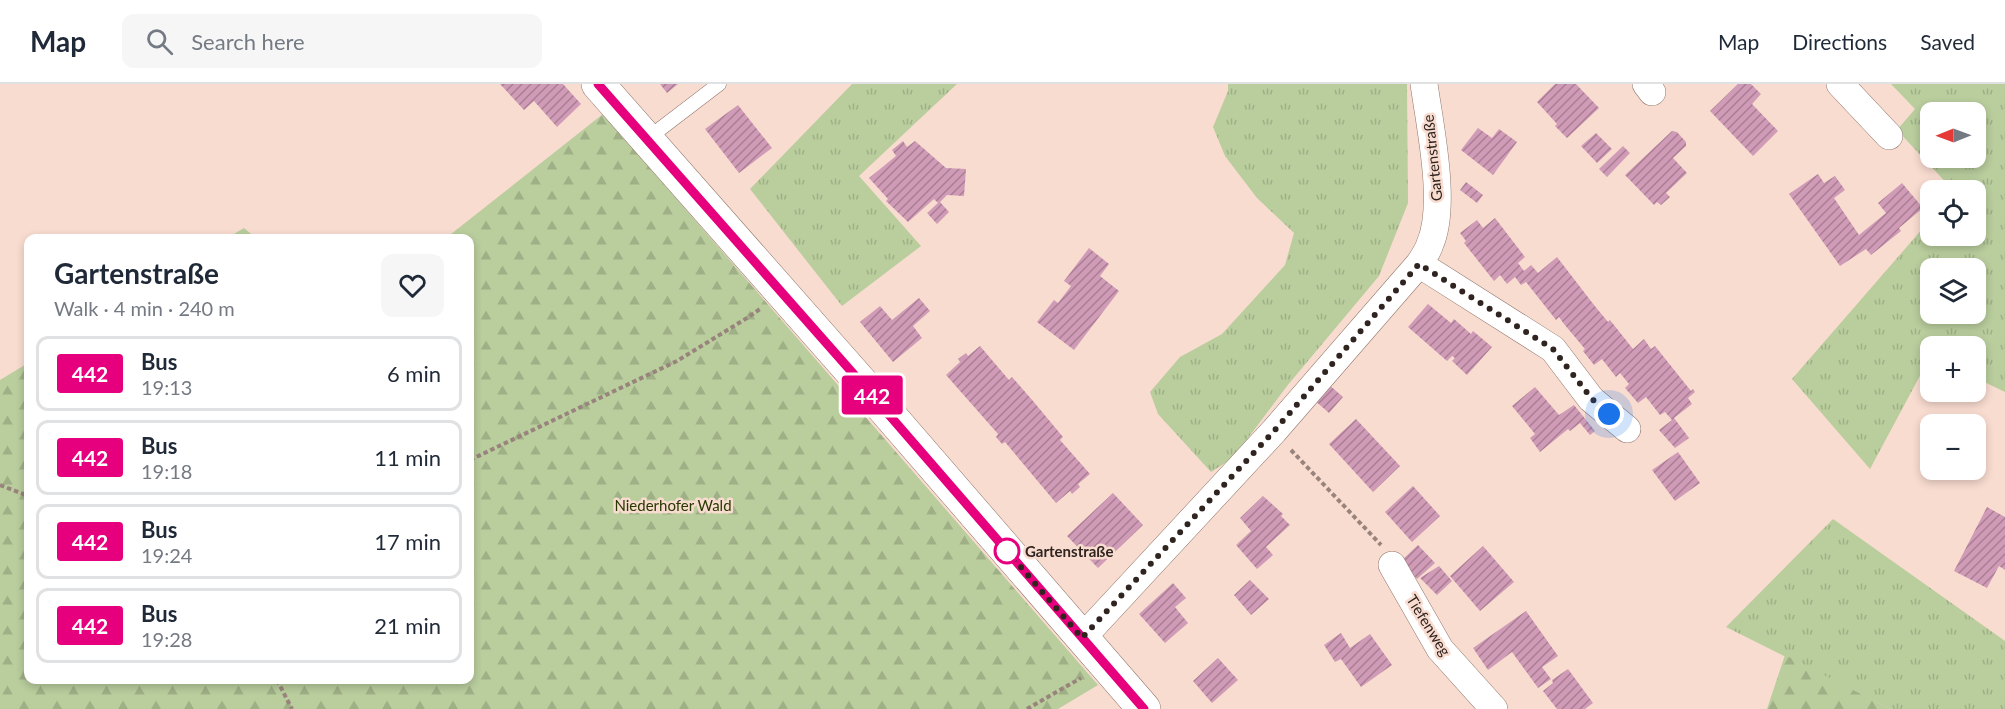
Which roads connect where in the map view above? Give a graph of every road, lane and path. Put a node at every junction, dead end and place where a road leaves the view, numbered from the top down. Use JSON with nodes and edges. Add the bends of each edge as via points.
{"nodes":[{"id":1,"x":598,"y":84,"type":"edge"},
{"id":2,"x":719,"y":84,"type":"edge"},
{"id":3,"x":1425,"y":84,"type":"edge"},
{"id":4,"x":1840,"y":84,"type":"edge"},
{"id":5,"x":1889,"y":136,"type":"dead end"},
{"id":6,"x":647,"y":139,"type":"junction"},
{"id":7,"x":1419,"y":264,"type":"junction"},
{"id":8,"x":782,"y":291,"type":"junction"},
{"id":9,"x":1627,"y":429,"type":"dead end"},
{"id":10,"x":1274,"y":431,"type":"junction"},
{"id":11,"x":474,"y":458,"type":"edge"},
{"id":12,"x":0,"y":485,"type":"edge"},
{"id":13,"x":24,"y":494,"type":"edge"},
{"id":14,"x":1392,"y":565,"type":"joint"},
{"id":15,"x":1082,"y":638,"type":"junction"},
{"id":16,"x":1105,"y":664,"type":"junction"},
{"id":17,"x":279,"y":684,"type":"edge"},
{"id":18,"x":292,"y":709,"type":"edge"},
{"id":19,"x":1027,"y":709,"type":"edge"},
{"id":20,"x":1144,"y":709,"type":"edge"},
{"id":21,"x":1494,"y":709,"type":"edge"}],
"edges":[{"from":1,"to":6,"type":"main road"},
{"from":2,"to":6,"type":"lane"},
{"from":3,"to":7,"type":"street","name":"Gartenstraße","via":[[1438,197],[1431,243]]},
{"from":4,"to":5,"type":"street"},
{"from":6,"to":8,"type":"main road"},
{"from":7,"to":9,"type":"street","via":[[1553,349],[1592,399]]},
{"from":7,"to":10,"type":"street","name":"Gartenstraße"},
{"from":8,"to":11,"type":"path","via":[[747,318],[677,361]]},
{"from":8,"to":15,"type":"main road"},
{"from":10,"to":14,"type":"path","via":[[1381,545]]},
{"from":10,"to":15,"type":"street","name":"Gartenstraße"},
{"from":12,"to":13,"type":"path"},
{"from":14,"to":21,"type":"street","name":"Tiefenweg","via":[[1440,648]]},
{"from":15,"to":16,"type":"main road"},
{"from":16,"to":19,"type":"path"},
{"from":16,"to":20,"type":"main road"},
{"from":17,"to":18,"type":"path"}]}
